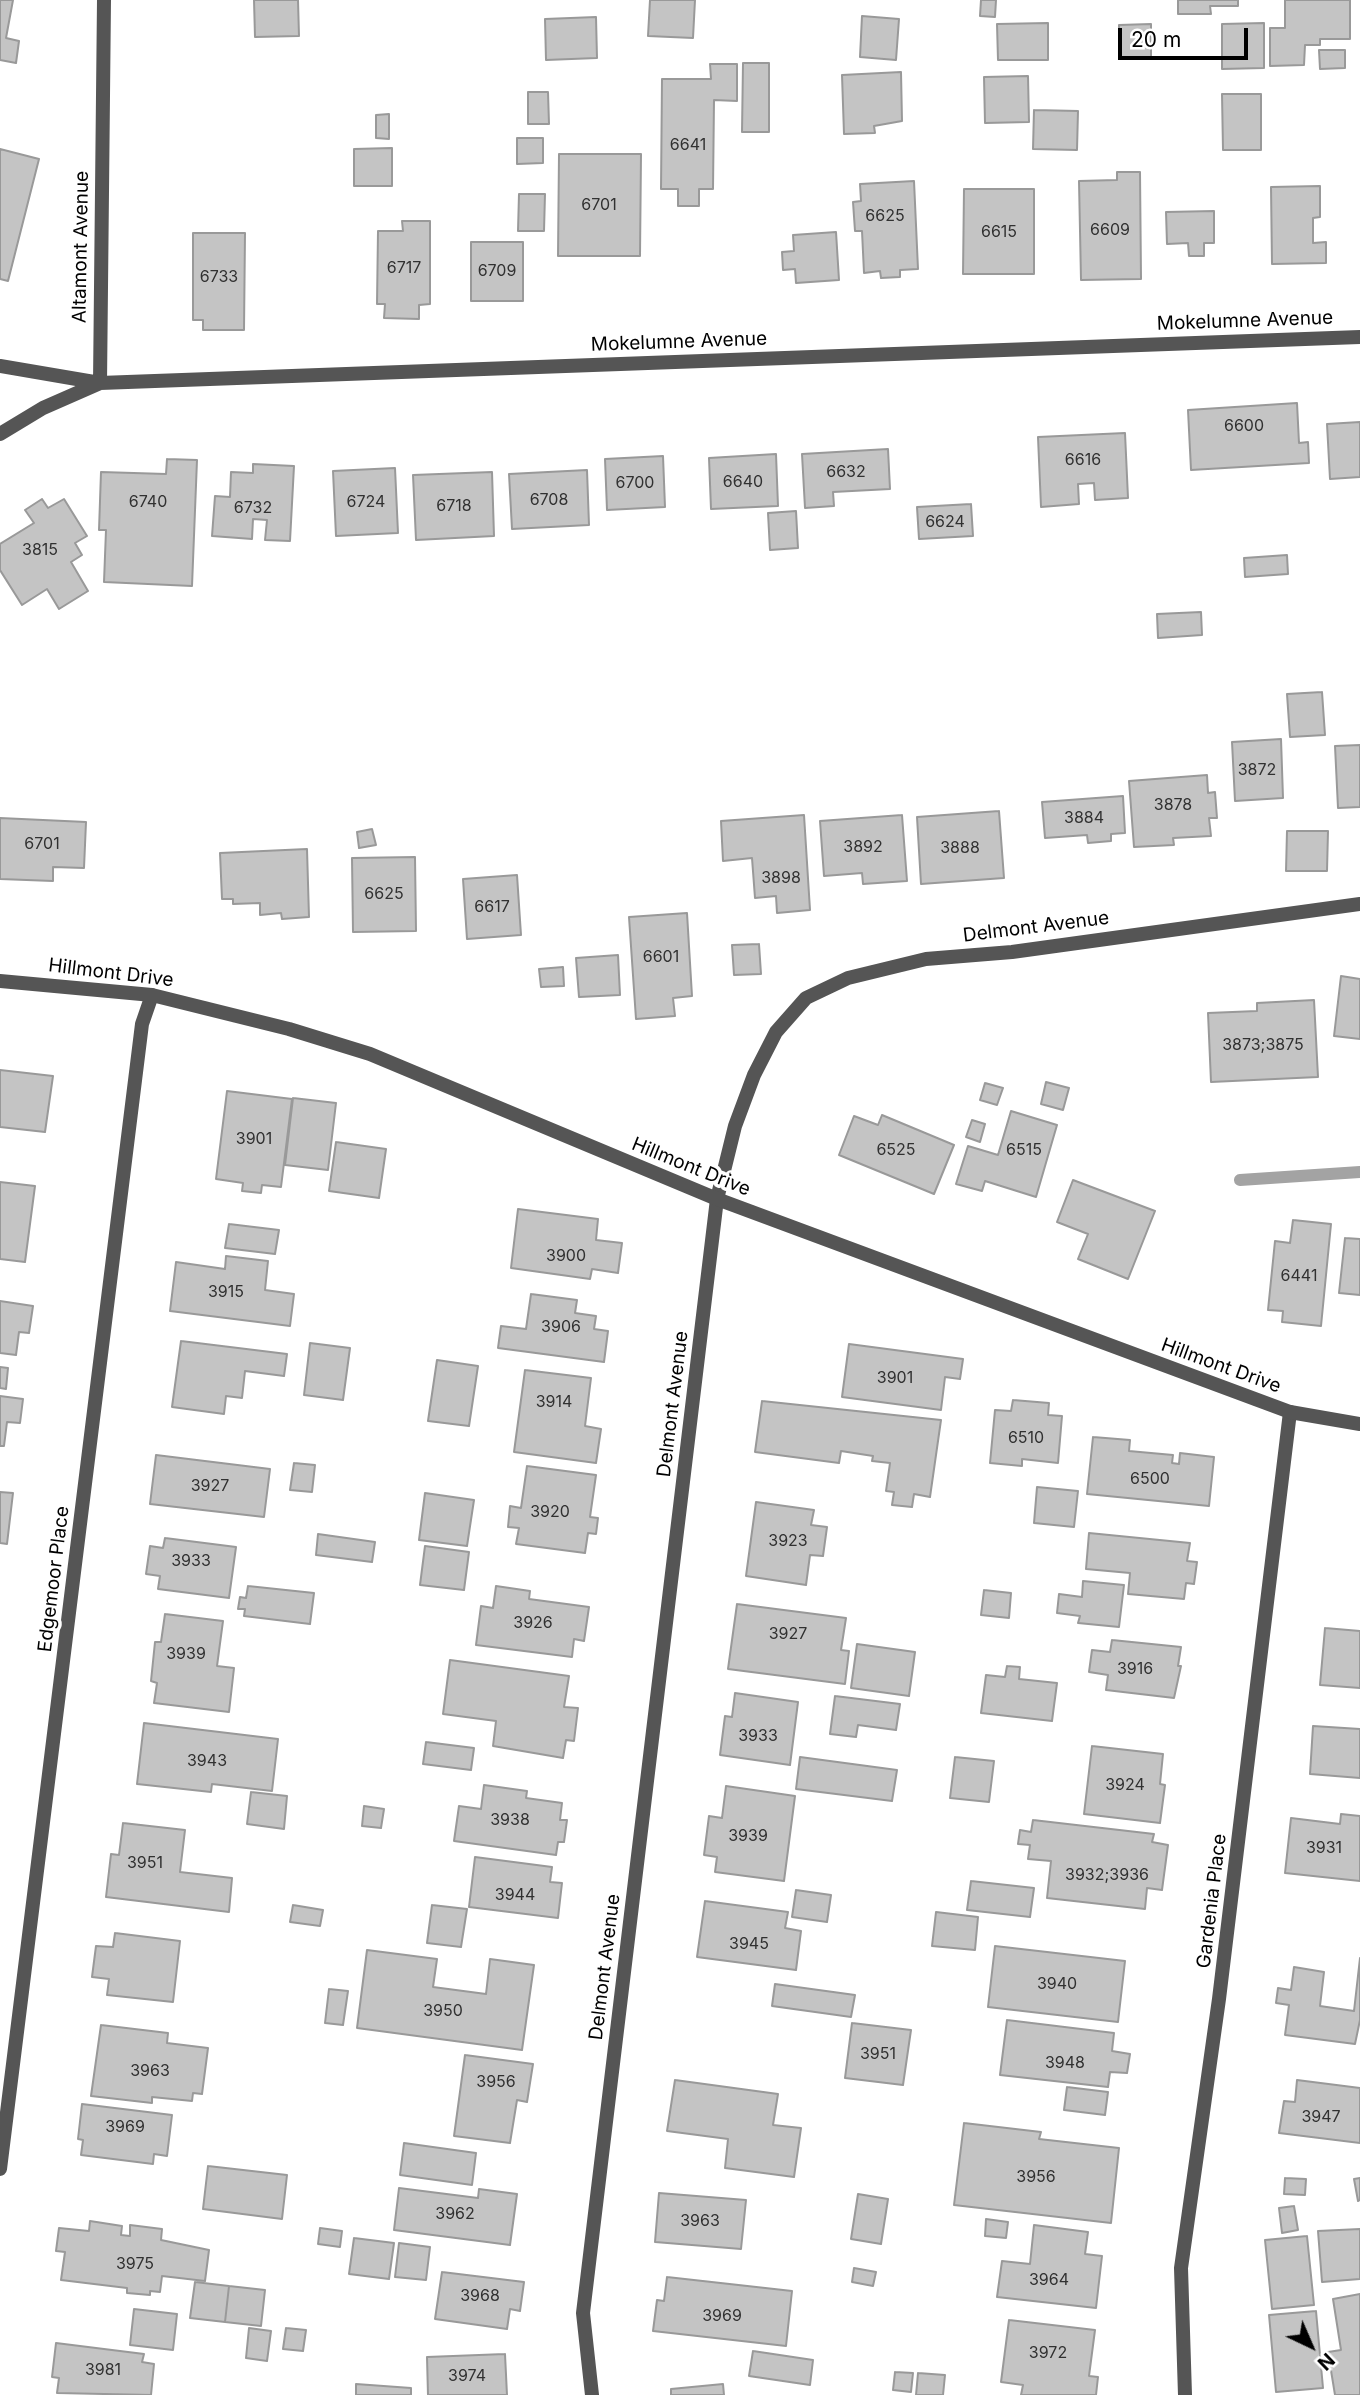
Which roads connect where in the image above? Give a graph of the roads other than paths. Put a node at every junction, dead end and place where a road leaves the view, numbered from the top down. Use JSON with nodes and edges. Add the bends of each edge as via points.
{"nodes":[{"id":1,"x":104,"y":0,"type":"edge"},
{"id":2,"x":1360,"y":337,"type":"edge"},
{"id":3,"x":0,"y":366,"type":"edge"},
{"id":4,"x":100,"y":383,"type":"junction"},
{"id":5,"x":0,"y":434,"type":"edge"},
{"id":6,"x":1360,"y":904,"type":"edge"},
{"id":7,"x":0,"y":981,"type":"edge"},
{"id":8,"x":152,"y":995,"type":"junction"},
{"id":9,"x":717,"y":1199,"type":"junction"},
{"id":10,"x":1290,"y":1412,"type":"junction"},
{"id":11,"x":1360,"y":1424,"type":"edge"},
{"id":12,"x":0,"y":2169,"type":"edge"},
{"id":13,"x":592,"y":2395,"type":"edge"},
{"id":14,"x":1185,"y":2395,"type":"edge"}],
"edges":[{"from":1,"to":4,"type":"street","name":"Altamont Avenue"},
{"from":2,"to":4,"type":"street","name":"Mokelumne Avenue"},
{"from":3,"to":4,"type":"street","name":"Mokelumne Avenue"},
{"from":4,"to":5,"type":"street","via":[[43,408]]},
{"from":6,"to":9,"type":"street","name":"Delmont Avenue","via":[[1012,952],[926,959],[848,978],[806,998],[776,1032],[740,1113]]},
{"from":7,"to":8,"type":"street","name":"Hillmont Drive"},
{"from":8,"to":9,"type":"street","name":"Hillmont Drive","via":[[370,1054]]},
{"from":8,"to":12,"type":"street","name":"Edgemoor Place","via":[[142,1024]]},
{"from":9,"to":10,"type":"street","name":"Hillmont Drive"},
{"from":9,"to":13,"type":"street","name":"Delmont Avenue","via":[[583,2313]]},
{"from":10,"to":11,"type":"street","name":"Hillmont Drive"},
{"from":10,"to":14,"type":"street","name":"Gardenia Place","via":[[1219,1999],[1181,2268]]}]}
